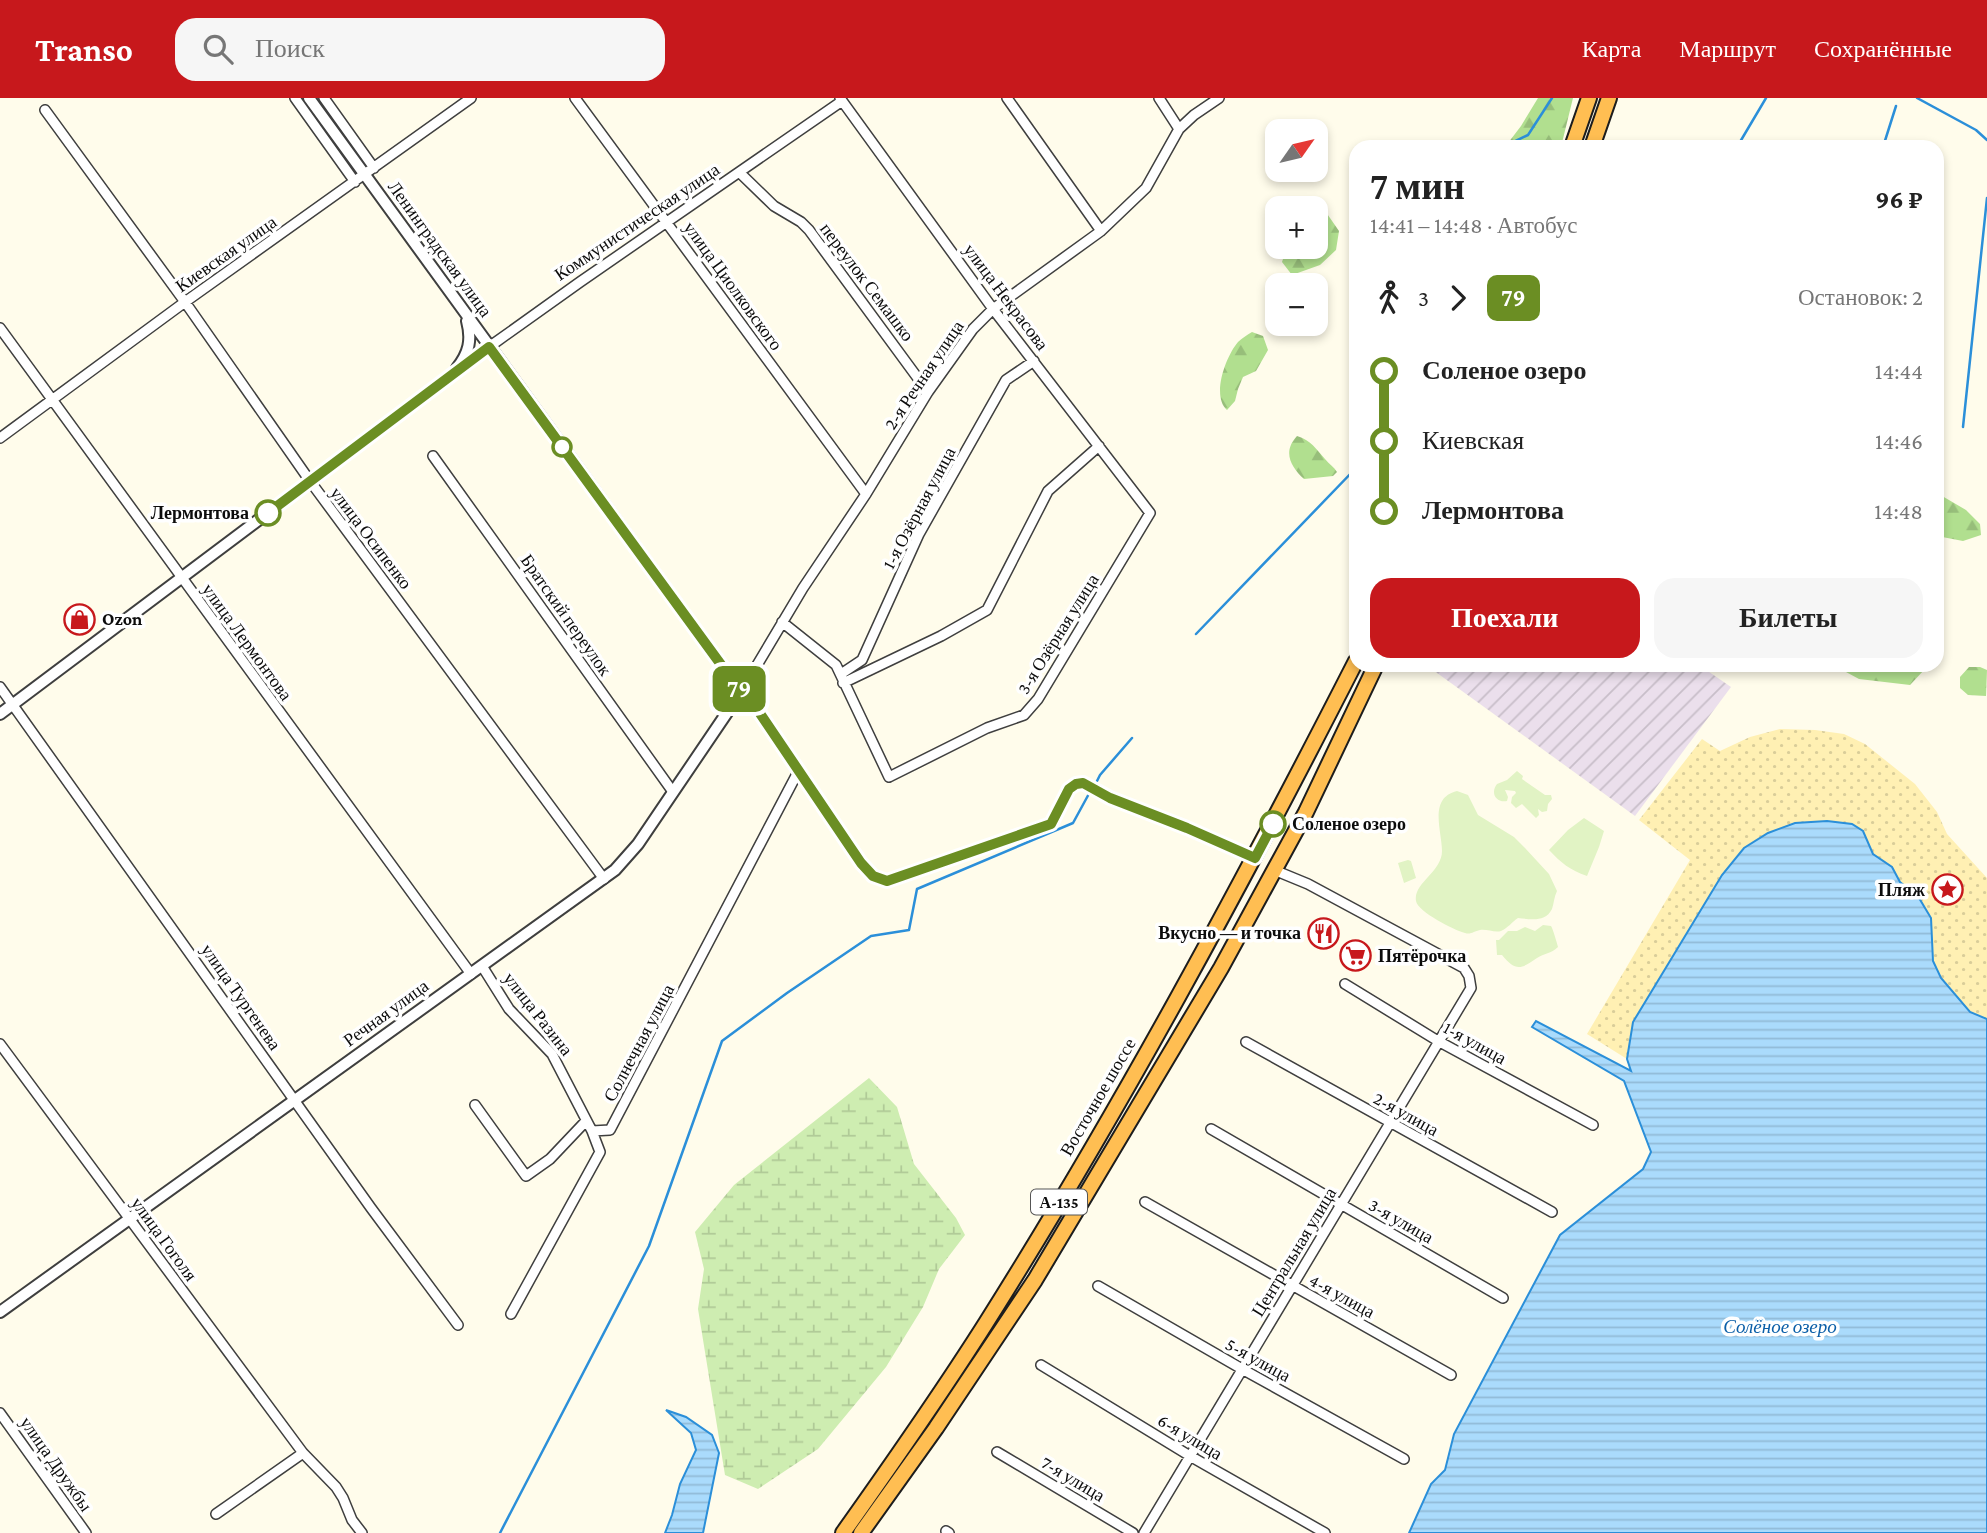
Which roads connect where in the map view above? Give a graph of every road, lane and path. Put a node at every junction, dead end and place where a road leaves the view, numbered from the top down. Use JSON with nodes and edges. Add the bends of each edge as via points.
{"nodes":[{"id":1,"x":295,"y":98,"type":"edge"},
{"id":2,"x":309,"y":98,"type":"edge"},
{"id":3,"x":324,"y":98,"type":"edge"},
{"id":4,"x":471,"y":98,"type":"edge"},
{"id":5,"x":575,"y":98,"type":"edge"},
{"id":6,"x":1007,"y":98,"type":"edge"},
{"id":7,"x":1160,"y":98,"type":"edge"},
{"id":8,"x":1219,"y":98,"type":"edge"},
{"id":9,"x":1589,"y":98,"type":"edge"},
{"id":10,"x":1609,"y":98,"type":"edge"},
{"id":11,"x":841,"y":99,"type":"edge"},
{"id":12,"x":45,"y":110,"type":"dead end"},
{"id":13,"x":1180,"y":129,"type":"junction"},
{"id":14,"x":1574,"y":140,"type":"edge"},
{"id":15,"x":1594,"y":140,"type":"edge"},
{"id":16,"x":740,"y":173,"type":"junction"},
{"id":17,"x":365,"y":175,"type":"junction"},
{"id":18,"x":667,"y":222,"type":"junction"},
{"id":19,"x":1101,"y":231,"type":"junction"},
{"id":20,"x":185,"y":302,"type":"junction"},
{"id":21,"x":993,"y":309,"type":"junction"},
{"id":22,"x":464,"y":312,"type":"junction"},
{"id":23,"x":0,"y":328,"type":"edge"},
{"id":24,"x":489,"y":347,"type":"junction"},
{"id":25,"x":1034,"y":360,"type":"junction"},
{"id":26,"x":452,"y":375,"type":"junction"},
{"id":27,"x":929,"y":392,"type":"junction"},
{"id":28,"x":52,"y":400,"type":"junction"},
{"id":29,"x":0,"y":438,"type":"edge"},
{"id":30,"x":1099,"y":446,"type":"junction"},
{"id":31,"x":433,"y":457,"type":"dead end"},
{"id":32,"x":310,"y":481,"type":"junction"},
{"id":33,"x":866,"y":494,"type":"junction"},
{"id":34,"x":1150,"y":513,"type":"joint"},
{"id":35,"x":181,"y":578,"type":"junction"},
{"id":36,"x":782,"y":622,"type":"junction"},
{"id":37,"x":1351,"y":672,"type":"edge"},
{"id":38,"x":1373,"y":672,"type":"edge"},
{"id":39,"x":842,"y":678,"type":"junction"},
{"id":40,"x":0,"y":687,"type":"edge"},
{"id":41,"x":741,"y":692,"type":"junction"},
{"id":42,"x":13,"y":705,"type":"junction"},
{"id":43,"x":0,"y":715,"type":"edge"},
{"id":44,"x":799,"y":770,"type":"junction"},
{"id":45,"x":673,"y":792,"type":"junction"},
{"id":46,"x":1255,"y":858,"type":"junction"},
{"id":47,"x":1274,"y":870,"type":"junction"},
{"id":48,"x":604,"y":879,"type":"junction"},
{"id":49,"x":482,"y":966,"type":"junction"},
{"id":50,"x":471,"y":974,"type":"junction"},
{"id":51,"x":1345,"y":984,"type":"dead end"},
{"id":52,"x":1438,"y":1041,"type":"junction"},
{"id":53,"x":1246,"y":1042,"type":"dead end"},
{"id":54,"x":0,"y":1044,"type":"edge"},
{"id":55,"x":1124,"y":1093,"type":"junction"},
{"id":56,"x":295,"y":1100,"type":"junction"},
{"id":57,"x":475,"y":1105,"type":"dead end"},
{"id":58,"x":586,"y":1121,"type":"junction"},
{"id":59,"x":1389,"y":1123,"type":"junction"},
{"id":60,"x":1593,"y":1125,"type":"dead end"},
{"id":61,"x":1211,"y":1129,"type":"dead end"},
{"id":62,"x":592,"y":1131,"type":"junction"},
{"id":63,"x":1119,"y":1138,"type":"junction"},
{"id":64,"x":1145,"y":1202,"type":"dead end"},
{"id":65,"x":1340,"y":1205,"type":"junction"},
{"id":66,"x":1552,"y":1212,"type":"dead end"},
{"id":67,"x":129,"y":1218,"type":"junction"},
{"id":68,"x":1098,"y":1286,"type":"dead end"},
{"id":69,"x":1292,"y":1286,"type":"junction"},
{"id":70,"x":1503,"y":1298,"type":"dead end"},
{"id":71,"x":0,"y":1312,"type":"edge"},
{"id":72,"x":511,"y":1314,"type":"dead end"},
{"id":73,"x":458,"y":1325,"type":"dead end"},
{"id":74,"x":1041,"y":1365,"type":"dead end"},
{"id":75,"x":1242,"y":1369,"type":"junction"},
{"id":76,"x":1451,"y":1375,"type":"dead end"},
{"id":77,"x":0,"y":1413,"type":"edge"},
{"id":78,"x":303,"y":1452,"type":"junction"},
{"id":79,"x":997,"y":1452,"type":"dead end"},
{"id":80,"x":1190,"y":1456,"type":"junction"},
{"id":81,"x":1404,"y":1459,"type":"dead end"},
{"id":82,"x":216,"y":1514,"type":"dead end"},
{"id":83,"x":361,"y":1532,"type":"edge"},
{"id":84,"x":86,"y":1533,"type":"edge"},
{"id":85,"x":843,"y":1533,"type":"edge"},
{"id":86,"x":861,"y":1533,"type":"edge"},
{"id":87,"x":1133,"y":1533,"type":"edge"},
{"id":88,"x":1144,"y":1533,"type":"edge"},
{"id":89,"x":1325,"y":1533,"type":"edge"}],
"edges":[{"from":1,"to":17,"type":"street"},
{"from":2,"to":17,"type":"street","name":"Ленинградская улица"},
{"from":3,"to":17,"type":"street"},
{"from":4,"to":17,"type":"street","name":"Киевская улица"},
{"from":5,"to":18,"type":"street","name":"улица Циолковского"},
{"from":6,"to":19,"type":"street"},
{"from":7,"to":13,"type":"street"},
{"from":8,"to":13,"type":"street","name":"2-я Речная улица"},
{"from":9,"to":14,"type":"highway"},
{"from":10,"to":15,"type":"highway"},
{"from":11,"to":16,"type":"street","name":"Коммунистическая улица"},
{"from":11,"to":21,"type":"street","name":"улица Некрасова"},
{"from":12,"to":20,"type":"street","name":"улица Осипенко"},
{"from":13,"to":19,"type":"street","name":"2-я Речная улица","via":[[1146,188]]},
{"from":16,"to":18,"type":"street","name":"Коммунистическая улица"},
{"from":16,"to":27,"type":"street","name":"переулок Семашко","via":[[774,206],[809,230]]},
{"from":17,"to":20,"type":"street","name":"Киевская улица"},
{"from":17,"to":22,"type":"street","name":"Ленинградская улица"},
{"from":18,"to":24,"type":"street","name":"Коммунистическая улица"},
{"from":18,"to":33,"type":"street","name":"улица Циолковского"},
{"from":19,"to":21,"type":"street","name":"2-я Речная улица"},
{"from":20,"to":28,"type":"street","name":"Киевская улица"},
{"from":20,"to":32,"type":"street","name":"улица Осипенко"},
{"from":21,"to":25,"type":"street","name":"улица Некрасова"},
{"from":21,"to":27,"type":"street","name":"2-я Речная улица","via":[[973,329]]},
{"from":22,"to":24,"type":"street","name":"Ленинградская улица"},
{"from":22,"to":26,"type":"street","name":"Коммунистическая улица","via":[[469,345]]},
{"from":23,"to":28,"type":"street","name":"улица Лермонтова"},
{"from":24,"to":26,"type":"street","name":"Коммунистическая улица"},
{"from":24,"to":41,"type":"street","name":"Ленинградская улица"},
{"from":25,"to":30,"type":"street","name":"улица Некрасова"},
{"from":25,"to":39,"type":"street","name":"1-я Озёрная улица","via":[[1006,380],[919,534],[862,660]]},
{"from":26,"to":32,"type":"street","name":"Коммунистическая улица"},
{"from":27,"to":33,"type":"street","name":"2-я Речная улица"},
{"from":28,"to":29,"type":"street","name":"Киевская улица"},
{"from":28,"to":35,"type":"street","name":"улица Лермонтова"},
{"from":30,"to":34,"type":"street","name":"улица Некрасова"},
{"from":30,"to":39,"type":"street","via":[[1048,491],[987,610],[941,636]]},
{"from":31,"to":45,"type":"street","name":"Братский переулок"},
{"from":32,"to":35,"type":"street","name":"Коммунистическая улица"},
{"from":32,"to":48,"type":"street","name":"улица Осипенко"},
{"from":33,"to":36,"type":"street","name":"2-я Речная улица"},
{"from":34,"to":39,"type":"street","name":"3-я Озёрная улица","via":[[1024,715],[987,728],[889,777]]},
{"from":35,"to":42,"type":"street","name":"Коммунистическая улица"},
{"from":35,"to":50,"type":"street","name":"улица Лермонтова"},
{"from":36,"to":39,"type":"street","via":[[836,665]]},
{"from":36,"to":41,"type":"street","name":"2-я Речная улица"},
{"from":37,"to":46,"type":"highway","name":"Восточное шоссе","number":"А-135"},
{"from":38,"to":47,"type":"highway","number":"А-135","via":[[1307,812]]},
{"from":40,"to":42,"type":"street","name":"улица Тургенева"},
{"from":41,"to":44,"type":"street","name":"Ленинградская улица"},
{"from":41,"to":45,"type":"street","name":"Речная улица"},
{"from":42,"to":43,"type":"street","name":"Коммунистическая улица"},
{"from":42,"to":56,"type":"street","name":"улица Тургенева"},
{"from":44,"to":46,"type":"street","name":"Ленинградская улица","via":[[861,863],[873,876],[887,881],[1051,824],[1069,789],[1083,783]]},
{"from":44,"to":62,"type":"street","name":"Солнечная улица","via":[[610,1130]]},
{"from":45,"to":48,"type":"street","name":"Речная улица","via":[[626,859]]},
{"from":46,"to":55,"type":"highway","name":"Восточное шоссе","number":"А-135"},
{"from":47,"to":52,"type":"street","name":"Центральная улица","via":[[1464,968],[1471,988]]},
{"from":47,"to":63,"type":"highway","number":"А-135"},
{"from":48,"to":49,"type":"street","name":"Речная улица"},
{"from":49,"to":50,"type":"street","name":"Речная улица"},
{"from":49,"to":58,"type":"street","name":"улица Разина","via":[[509,1009],[552,1055]]},
{"from":50,"to":56,"type":"street","name":"Речная улица"},
{"from":51,"to":52,"type":"street","name":"1-я улица"},
{"from":52,"to":59,"type":"street","name":"Центральная улица"},
{"from":52,"to":60,"type":"street","name":"1-я улица"},
{"from":53,"to":59,"type":"street","name":"2-я улица"},
{"from":54,"to":67,"type":"street","name":"улица Гоголя"},
{"from":55,"to":63,"type":"highway","via":[[1094,1153],[1094,1165],[1103,1161]]},
{"from":55,"to":85,"type":"highway","name":"Восточное шоссе","number":"А-135","via":[[985,1324]]},
{"from":56,"to":67,"type":"street","name":"Речная улица"},
{"from":56,"to":73,"type":"street","name":"улица Тургенева"},
{"from":57,"to":58,"type":"street","via":[[526,1176],[550,1159]]},
{"from":58,"to":62,"type":"street","name":"улица Разина"},
{"from":59,"to":65,"type":"street","name":"Центральная улица"},
{"from":59,"to":66,"type":"street","name":"2-я улица"},
{"from":61,"to":65,"type":"street","name":"3-я улица"},
{"from":62,"to":72,"type":"street","via":[[600,1152]]},
{"from":63,"to":86,"type":"highway","number":"А-135","via":[[1035,1280]]},
{"from":64,"to":69,"type":"street","name":"4-я улица"},
{"from":65,"to":69,"type":"street","name":"Центральная улица"},
{"from":65,"to":70,"type":"street","name":"3-я улица"},
{"from":67,"to":71,"type":"street","name":"Речная улица"},
{"from":67,"to":78,"type":"street","name":"улица Гоголя"},
{"from":68,"to":75,"type":"street","name":"5-я улица"},
{"from":69,"to":75,"type":"street","name":"Центральная улица"},
{"from":69,"to":76,"type":"street","name":"4-я улица"},
{"from":74,"to":80,"type":"street","name":"6-я улица"},
{"from":75,"to":80,"type":"street","name":"Центральная улица"},
{"from":75,"to":81,"type":"street","name":"5-я улица"},
{"from":77,"to":84,"type":"street","name":"улица Дружбы"},
{"from":78,"to":82,"type":"street"},
{"from":78,"to":83,"type":"street","name":"улица Гоголя","via":[[336,1487]]},
{"from":79,"to":87,"type":"street","name":"7-я улица"},
{"from":80,"to":88,"type":"street","name":"Центральная улица"},
{"from":80,"to":89,"type":"street","name":"6-я улица"}]}
